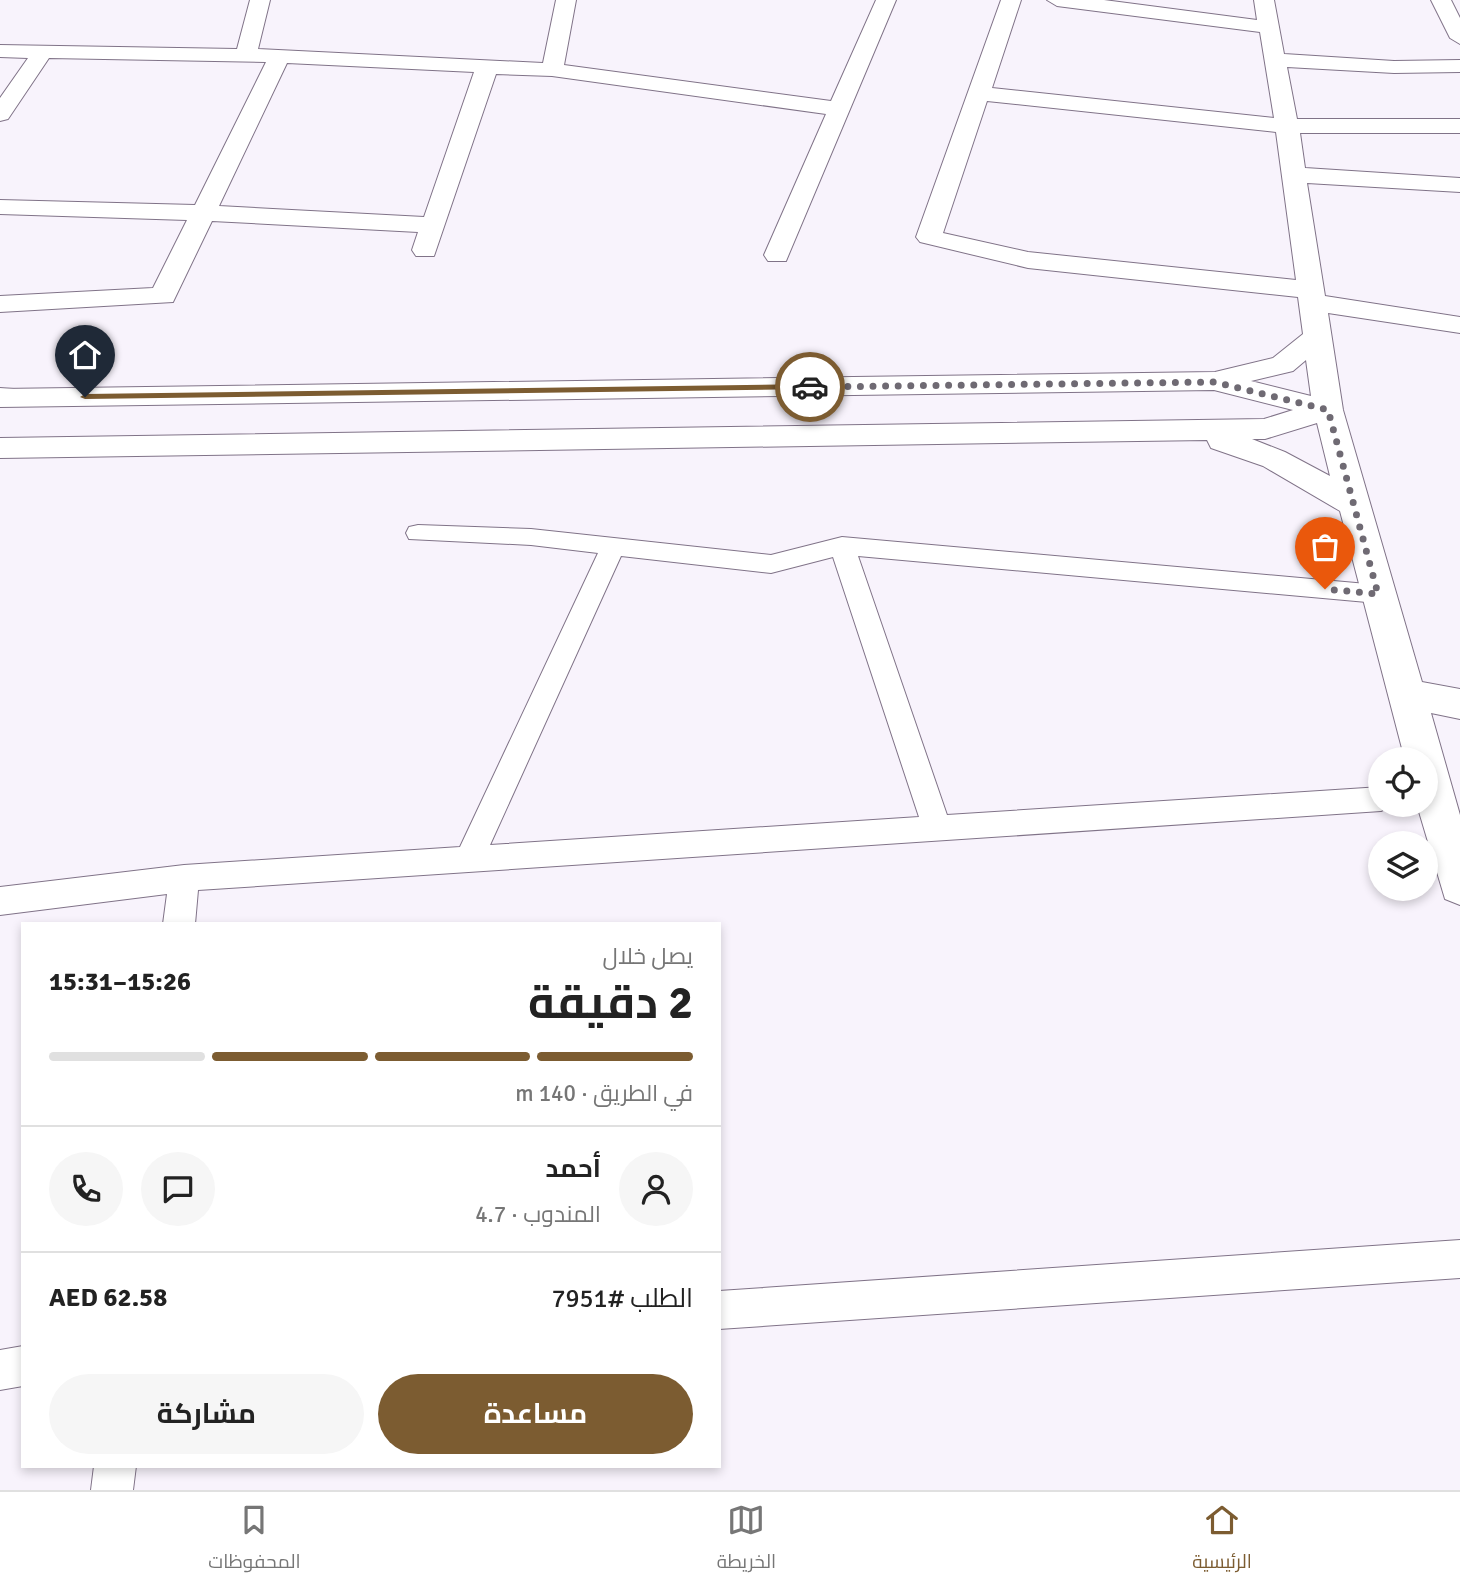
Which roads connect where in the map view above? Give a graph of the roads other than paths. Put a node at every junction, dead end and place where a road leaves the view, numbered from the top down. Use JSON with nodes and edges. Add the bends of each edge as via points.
{"nodes":[{"id":1,"x":260,"y":0,"type":"edge"},
{"id":2,"x":566,"y":0,"type":"edge"},
{"id":3,"x":886,"y":0,"type":"edge"},
{"id":4,"x":1011,"y":0,"type":"edge"},
{"id":5,"x":1057,"y":0,"type":"edge"},
{"id":6,"x":1441,"y":0,"type":"edge"},
{"id":7,"x":1266,"y":14,"type":"edge"},
{"id":8,"x":1460,"y":38,"type":"edge"},
{"id":9,"x":0,"y":51,"type":"edge"},
{"id":10,"x":43,"y":52,"type":"junction"},
{"id":11,"x":280,"y":56,"type":"junction"},
{"id":12,"x":245,"y":57,"type":"junction"},
{"id":13,"x":1275,"y":60,"type":"junction"},
{"id":14,"x":1460,"y":66,"type":"edge"},
{"id":15,"x":487,"y":67,"type":"junction"},
{"id":16,"x":552,"y":70,"type":"junction"},
{"id":17,"x":978,"y":93,"type":"junction"},
{"id":18,"x":837,"y":109,"type":"junction"},
{"id":19,"x":0,"y":114,"type":"edge"},
{"id":20,"x":1287,"y":126,"type":"junction"},
{"id":21,"x":1460,"y":126,"type":"edge"},
{"id":22,"x":1294,"y":176,"type":"junction"},
{"id":23,"x":1460,"y":185,"type":"edge"},
{"id":24,"x":0,"y":207,"type":"edge"},
{"id":25,"x":202,"y":213,"type":"junction"},
{"id":26,"x":432,"y":226,"type":"junction"},
{"id":27,"x":425,"y":250,"type":"dead end"},
{"id":28,"x":776,"y":255,"type":"dead end"},
{"id":29,"x":1311,"y":296,"type":"junction"},
{"id":30,"x":0,"y":304,"type":"edge"},
{"id":31,"x":1460,"y":325,"type":"edge"},
{"id":32,"x":1317,"y":337,"type":"junction"},
{"id":33,"x":1214,"y":382,"type":"junction"},
{"id":34,"x":0,"y":397,"type":"edge"},
{"id":35,"x":1328,"y":410,"type":"junction"},
{"id":36,"x":1175,"y":431,"type":"junction"},
{"id":37,"x":0,"y":448,"type":"edge"},
{"id":38,"x":1354,"y":505,"type":"junction"},
{"id":39,"x":418,"y":533,"type":"dead end"},
{"id":40,"x":842,"y":545,"type":"junction"},
{"id":41,"x":613,"y":546,"type":"junction"},
{"id":42,"x":1378,"y":594,"type":"junction"},
{"id":43,"x":1406,"y":693,"type":"junction"},
{"id":44,"x":1460,"y":704,"type":"edge"},
{"id":45,"x":1420,"y":747,"type":"edge"},
{"id":46,"x":1368,"y":800,"type":"edge"},
{"id":47,"x":1438,"y":812,"type":"edge"},
{"id":48,"x":937,"y":828,"type":"junction"},
{"id":49,"x":469,"y":859,"type":"junction"},
{"id":50,"x":184,"y":877,"type":"junction"},
{"id":51,"x":1460,"y":886,"type":"edge"},
{"id":52,"x":0,"y":901,"type":"edge"},
{"id":53,"x":179,"y":922,"type":"edge"},
{"id":54,"x":1460,"y":1259,"type":"edge"},
{"id":55,"x":721,"y":1310,"type":"edge"},
{"id":56,"x":21,"y":1366,"type":"edge"},
{"id":57,"x":0,"y":1370,"type":"edge"},
{"id":58,"x":115,"y":1468,"type":"edge"},
{"id":59,"x":112,"y":1490,"type":"edge"}],
"edges":[{"from":1,"to":12,"type":"main road"},
{"from":2,"to":16,"type":"main road"},
{"from":3,"to":18,"type":"main road"},
{"from":4,"to":17,"type":"main road"},
{"from":5,"to":7,"type":"main road"},
{"from":6,"to":8,"type":"main road"},
{"from":7,"to":13,"type":"main road"},
{"from":9,"to":10,"type":"main road"},
{"from":10,"to":12,"type":"main road"},
{"from":10,"to":19,"type":"main road"},
{"from":11,"to":12,"type":"main road"},
{"from":11,"to":15,"type":"main road"},
{"from":11,"to":25,"type":"main road"},
{"from":13,"to":14,"type":"main road"},
{"from":13,"to":20,"type":"main road"},
{"from":15,"to":16,"type":"main road"},
{"from":15,"to":26,"type":"main road"},
{"from":16,"to":18,"type":"main road"},
{"from":17,"to":20,"type":"main road"},
{"from":17,"to":29,"type":"main road","via":[[929,237],[1028,260]]},
{"from":18,"to":28,"type":"main road"},
{"from":20,"to":21,"type":"main road"},
{"from":20,"to":22,"type":"main road"},
{"from":22,"to":23,"type":"main road"},
{"from":22,"to":29,"type":"main road"},
{"from":24,"to":25,"type":"main road"},
{"from":25,"to":26,"type":"main road"},
{"from":25,"to":30,"type":"main road","via":[[163,296]]},
{"from":26,"to":27,"type":"main road"},
{"from":29,"to":31,"type":"main road"},
{"from":29,"to":32,"type":"main road"},
{"from":32,"to":33,"type":"main road","via":[[1283,365]]},
{"from":32,"to":35,"type":"main road"},
{"from":33,"to":34,"type":"main road"},
{"from":33,"to":35,"type":"main road"},
{"from":35,"to":36,"type":"main road","via":[[1265,429]]},
{"from":35,"to":38,"type":"main road"},
{"from":36,"to":37,"type":"main road"},
{"from":36,"to":38,"type":"main road","via":[[1254,448]]},
{"from":38,"to":42,"type":"main road"},
{"from":39,"to":41,"type":"lane","via":[[531,537]]},
{"from":40,"to":41,"type":"lane","via":[[771,564]]},
{"from":40,"to":42,"type":"lane"},
{"from":40,"to":48,"type":"lane"},
{"from":41,"to":49,"type":"lane"},
{"from":42,"to":43,"type":"main road"},
{"from":43,"to":44,"type":"main road"},
{"from":43,"to":45,"type":"main road"},
{"from":46,"to":48,"type":"lane"},
{"from":47,"to":51,"type":"main road"},
{"from":48,"to":49,"type":"lane"},
{"from":49,"to":50,"type":"lane"},
{"from":50,"to":52,"type":"lane"},
{"from":50,"to":53,"type":"lane"},
{"from":54,"to":55,"type":"lane"},
{"from":56,"to":57,"type":"lane"},
{"from":58,"to":59,"type":"lane"}]}
